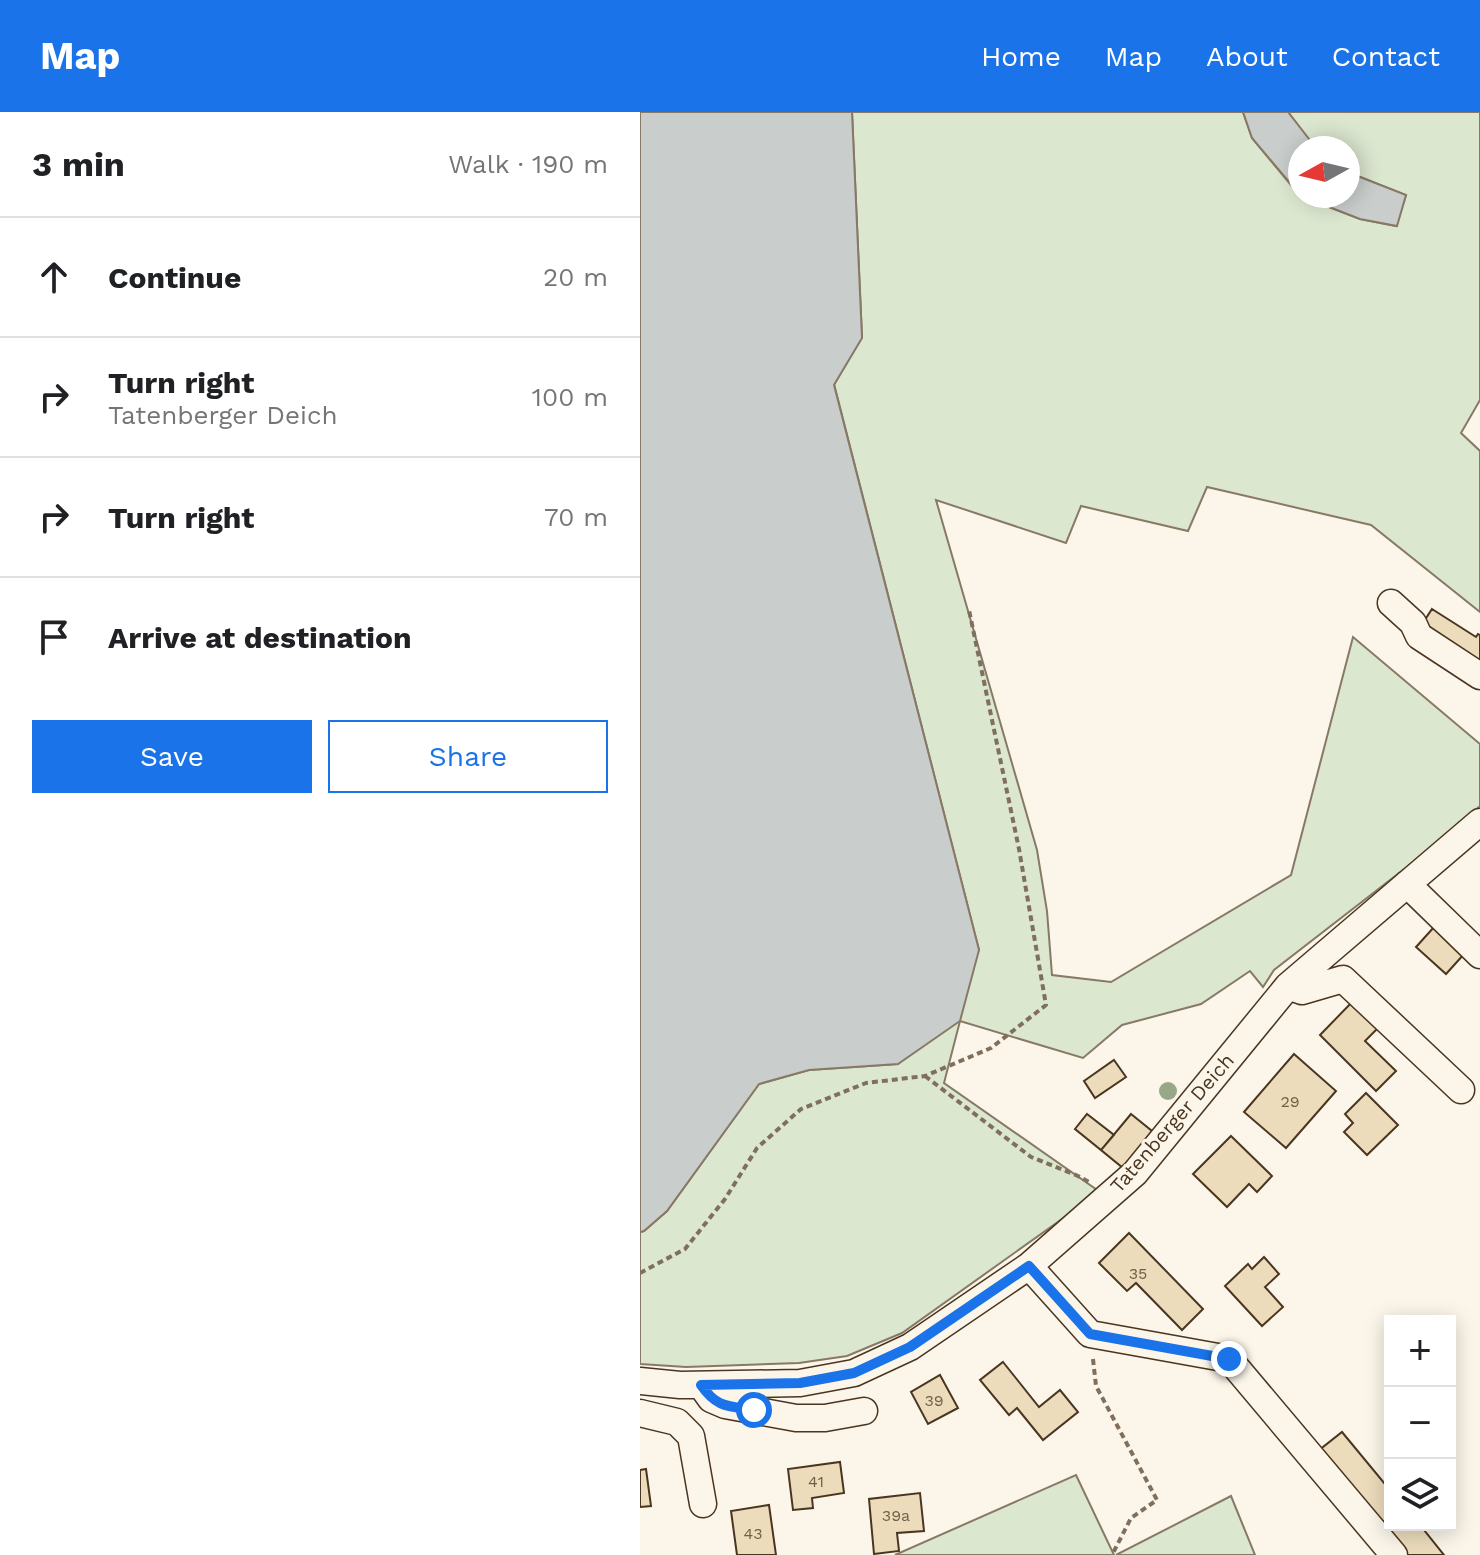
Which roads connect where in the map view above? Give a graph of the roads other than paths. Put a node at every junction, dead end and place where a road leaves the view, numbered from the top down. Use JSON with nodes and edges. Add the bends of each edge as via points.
{"nodes":[{"id":1,"x":1391,"y":603,"type":"dead end"},
{"id":2,"x":1480,"y":676,"type":"edge"},
{"id":3,"x":1480,"y":822,"type":"edge"},
{"id":4,"x":1407,"y":884,"type":"junction"},
{"id":5,"x":1480,"y":955,"type":"edge"},
{"id":6,"x":1288,"y":986,"type":"junction"},
{"id":7,"x":1461,"y":1090,"type":"dead end"},
{"id":8,"x":1029,"y":1266,"type":"junction"},
{"id":9,"x":640,"y":1381,"type":"edge"},
{"id":10,"x":701,"y":1385,"type":"junction"},
{"id":11,"x":864,"y":1411,"type":"dead end"},
{"id":12,"x":640,"y":1413,"type":"edge"},
{"id":13,"x":703,"y":1504,"type":"dead end"},
{"id":14,"x":1394,"y":1555,"type":"edge"}],
"edges":[{"from":1,"to":2,"type":"street","via":[[1419,636]]},
{"from":3,"to":4,"type":"street","name":"Tatenberger Deich"},
{"from":4,"to":5,"type":"street"},
{"from":4,"to":6,"type":"street","name":"Tatenberger Deich"},
{"from":6,"to":7,"type":"street","via":[[1302,991],[1343,979]]},
{"from":6,"to":8,"type":"street","name":"Tatenberger Deich","via":[[1135,1173]]},
{"from":8,"to":10,"type":"street","name":"Tatenberger Deich","via":[[910,1347],[854,1373],[800,1383]]},
{"from":8,"to":14,"type":"street","via":[[1090,1334],[1229,1359]]},
{"from":9,"to":10,"type":"street","name":"Tatenberger Deich"},
{"from":10,"to":11,"type":"street","via":[[711,1399],[725,1405],[796,1418]]},
{"from":12,"to":13,"type":"street","via":[[677,1422],[691,1436]]}]}
